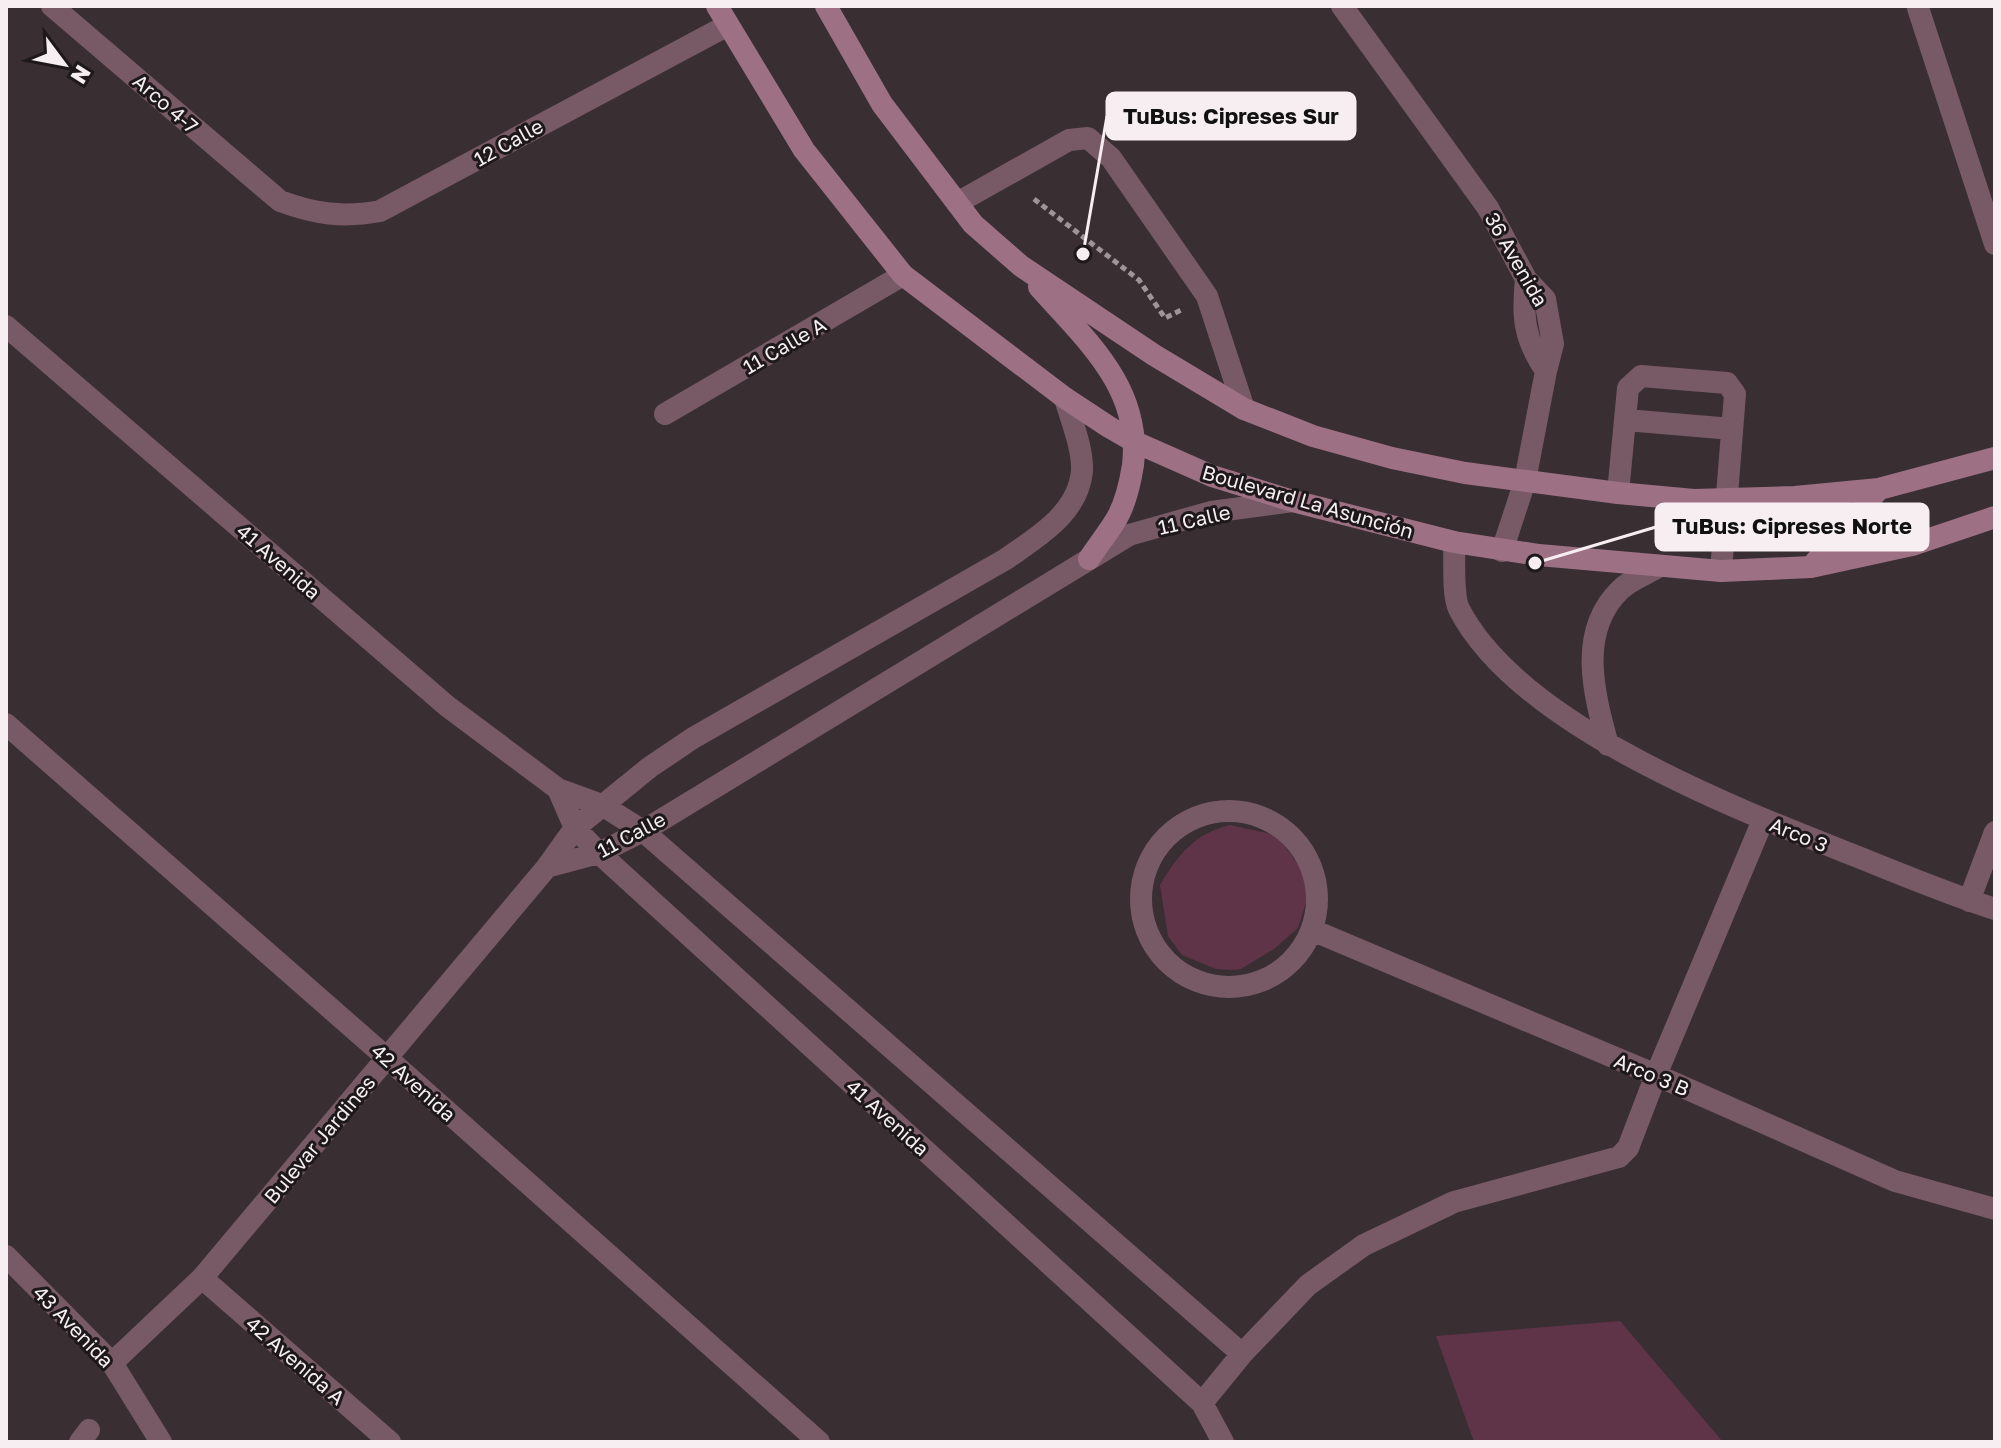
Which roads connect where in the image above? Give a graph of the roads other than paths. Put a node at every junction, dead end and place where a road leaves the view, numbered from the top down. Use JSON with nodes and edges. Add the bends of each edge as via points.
{"nodes":[{"id":1,"x":52,"y":6,"type":"edge"},
{"id":2,"x":826,"y":6,"type":"edge"},
{"id":3,"x":1342,"y":6,"type":"edge"},
{"id":4,"x":1918,"y":8,"type":"edge"},
{"id":5,"x":722,"y":15,"type":"edge"},
{"id":6,"x":280,"y":201,"type":"joint"},
{"id":7,"x":957,"y":203,"type":"junction"},
{"id":8,"x":1995,"y":244,"type":"edge"},
{"id":9,"x":1021,"y":266,"type":"junction"},
{"id":10,"x":903,"y":275,"type":"junction"},
{"id":11,"x":6,"y":326,"type":"edge"},
{"id":12,"x":1065,"y":398,"type":"junction"},
{"id":13,"x":1244,"y":409,"type":"junction"},
{"id":14,"x":665,"y":414,"type":"dead end"},
{"id":15,"x":1626,"y":420,"type":"junction"},
{"id":16,"x":1732,"y":429,"type":"junction"},
{"id":17,"x":1135,"y":442,"type":"junction"},
{"id":18,"x":1995,"y":458,"type":"edge"},
{"id":19,"x":1525,"y":481,"type":"junction"},
{"id":20,"x":1879,"y":489,"type":"junction"},
{"id":21,"x":1618,"y":493,"type":"junction"},
{"id":22,"x":1728,"y":499,"type":"junction"},
{"id":23,"x":1293,"y":501,"type":"junction"},
{"id":24,"x":1995,"y":517,"type":"edge"},
{"id":25,"x":1454,"y":542,"type":"junction"},
{"id":26,"x":1502,"y":551,"type":"junction"},
{"id":27,"x":1089,"y":559,"type":"junction"},
{"id":28,"x":1658,"y":567,"type":"junction"},
{"id":29,"x":1811,"y":567,"type":"junction"},
{"id":30,"x":1721,"y":571,"type":"junction"},
{"id":31,"x":6,"y":724,"type":"edge"},
{"id":32,"x":1608,"y":745,"type":"junction"},
{"id":33,"x":558,"y":789,"type":"junction"},
{"id":34,"x":602,"y":805,"type":"junction"},
{"id":35,"x":1763,"y":820,"type":"junction"},
{"id":36,"x":575,"y":828,"type":"junction"},
{"id":37,"x":643,"y":831,"type":"junction"},
{"id":38,"x":1995,"y":832,"type":"edge"},
{"id":39,"x":599,"y":853,"type":"junction"},
{"id":40,"x":547,"y":867,"type":"junction"},
{"id":41,"x":1969,"y":901,"type":"junction"},
{"id":42,"x":1995,"y":909,"type":"edge"},
{"id":43,"x":1312,"y":930,"type":"junction"},
{"id":44,"x":387,"y":1058,"type":"junction"},
{"id":45,"x":1656,"y":1075,"type":"junction"},
{"id":46,"x":1995,"y":1209,"type":"edge"},
{"id":47,"x":6,"y":1256,"type":"edge"},
{"id":48,"x":202,"y":1278,"type":"junction"},
{"id":49,"x":1242,"y":1354,"type":"junction"},
{"id":50,"x":112,"y":1363,"type":"junction"},
{"id":51,"x":1202,"y":1403,"type":"junction"},
{"id":52,"x":161,"y":1442,"type":"edge"},
{"id":53,"x":390,"y":1442,"type":"edge"},
{"id":54,"x":819,"y":1442,"type":"edge"},
{"id":55,"x":1223,"y":1442,"type":"edge"}],
"edges":[{"from":1,"to":6,"type":"street","name":"Arco 4-7"},
{"from":2,"to":7,"type":"main road","via":[[882,104]]},
{"from":3,"to":19,"type":"street","name":"36 Avenida","via":[[1488,208],[1526,279],[1527,332],[1546,371]]},
{"from":4,"to":8,"type":"street"},
{"from":5,"to":6,"type":"street","name":"12 Calle","via":[[380,211],[330,216]]},
{"from":5,"to":10,"type":"main road","name":"Boulevard La Asunción","via":[[804,150]]},
{"from":7,"to":9,"type":"main road"},
{"from":7,"to":13,"type":"street","via":[[1069,140],[1088,138],[1111,158],[1207,296]]},
{"from":9,"to":13,"type":"main road"},
{"from":9,"to":17,"type":"main road","via":[[1107,366],[1121,389]]},
{"from":10,"to":12,"type":"main road","name":"Boulevard La Asunción"},
{"from":10,"to":14,"type":"street","name":"11 Calle A"},
{"from":11,"to":33,"type":"street","name":"41 Avenida","via":[[447,706]]},
{"from":12,"to":17,"type":"main road","name":"Boulevard La Asunción"},
{"from":12,"to":34,"type":"street","name":"11 Calle","via":[[1082,472],[1072,502],[1052,526],[1006,559],[693,738]]},
{"from":13,"to":19,"type":"main road","via":[[1392,458]]},
{"from":15,"to":16,"type":"street"},
{"from":15,"to":16,"type":"street","via":[[1628,388],[1641,376],[1727,383],[1735,394]]},
{"from":15,"to":21,"type":"street"},
{"from":16,"to":22,"type":"street"},
{"from":17,"to":23,"type":"main road","name":"Boulevard La Asunción","via":[[1212,476]]},
{"from":17,"to":27,"type":"main road","via":[[1129,490]]},
{"from":18,"to":20,"type":"main road"},
{"from":19,"to":21,"type":"main road"},
{"from":19,"to":26,"type":"street"},
{"from":20,"to":22,"type":"main road"},
{"from":20,"to":29,"type":"main road"},
{"from":21,"to":22,"type":"main road"},
{"from":22,"to":30,"type":"street"},
{"from":23,"to":25,"type":"main road","name":"Boulevard La Asunción"},
{"from":23,"to":27,"type":"street","name":"11 Calle","via":[[1211,512],[1129,535]]},
{"from":24,"to":29,"type":"main road","name":"Boulevard La Asunción","via":[[1912,545]]},
{"from":25,"to":26,"type":"main road","name":"Boulevard La Asunción"},
{"from":25,"to":32,"type":"street","name":"Arco 3","via":[[1457,606],[1492,657],[1546,703]]},
{"from":26,"to":28,"type":"main road","name":"Boulevard La Asunción"},
{"from":27,"to":37,"type":"street","name":"11 Calle"},
{"from":28,"to":30,"type":"main road","name":"Boulevard La Asunción"},
{"from":28,"to":32,"type":"street","via":[[1621,589],[1599,626],[1591,659],[1593,692]]},
{"from":29,"to":30,"type":"main road","name":"Boulevard La Asunción"},
{"from":31,"to":44,"type":"street","name":"42 Avenida"},
{"from":32,"to":35,"type":"street","name":"Arco 3"},
{"from":33,"to":34,"type":"street","name":"41 Avenida"},
{"from":33,"to":36,"type":"street","name":"41 Avenida"},
{"from":34,"to":36,"type":"street","name":"11 Calle"},
{"from":34,"to":37,"type":"street","name":"41 Avenida"},
{"from":35,"to":41,"type":"street","name":"Arco 3"},
{"from":35,"to":45,"type":"street"},
{"from":36,"to":39,"type":"street","name":"41 Avenida"},
{"from":36,"to":40,"type":"street","name":"11 Calle"},
{"from":37,"to":39,"type":"street","name":"11 Calle"},
{"from":37,"to":49,"type":"street","name":"41 Avenida"},
{"from":38,"to":41,"type":"street"},
{"from":39,"to":40,"type":"street","name":"11 Calle"},
{"from":39,"to":51,"type":"street","name":"41 Avenida"},
{"from":40,"to":44,"type":"street","name":"Bulevar Jardines"},
{"from":41,"to":42,"type":"street","name":"Arco 3"},
{"from":43,"to":43,"type":"street","via":[[1318,903],[1315,874],[1303,848],[1259,814],[1202,814],[1177,827],[1157,848],[1144,875],[1140,905],[1148,934],[1164,960],[1187,978],[1216,987],[1246,986],[1274,976],[1297,957]]},
{"from":43,"to":45,"type":"street","name":"Arco 3 B"},
{"from":44,"to":48,"type":"street","name":"Bulevar Jardines"},
{"from":44,"to":54,"type":"street","name":"42 Avenida"},
{"from":45,"to":46,"type":"street","name":"Arco 3 B","via":[[1895,1181]]},
{"from":45,"to":49,"type":"street","via":[[1628,1148],[1619,1157],[1454,1202],[1364,1245],[1308,1285]]},
{"from":47,"to":50,"type":"street","name":"43 Avenida"},
{"from":48,"to":50,"type":"street","name":"Bulevar Jardines"},
{"from":48,"to":53,"type":"street","name":"42 Avenida A"},
{"from":49,"to":51,"type":"street"},
{"from":50,"to":52,"type":"street","name":"43 Avenida"},
{"from":51,"to":55,"type":"street","name":"41 Avenida"}]}
